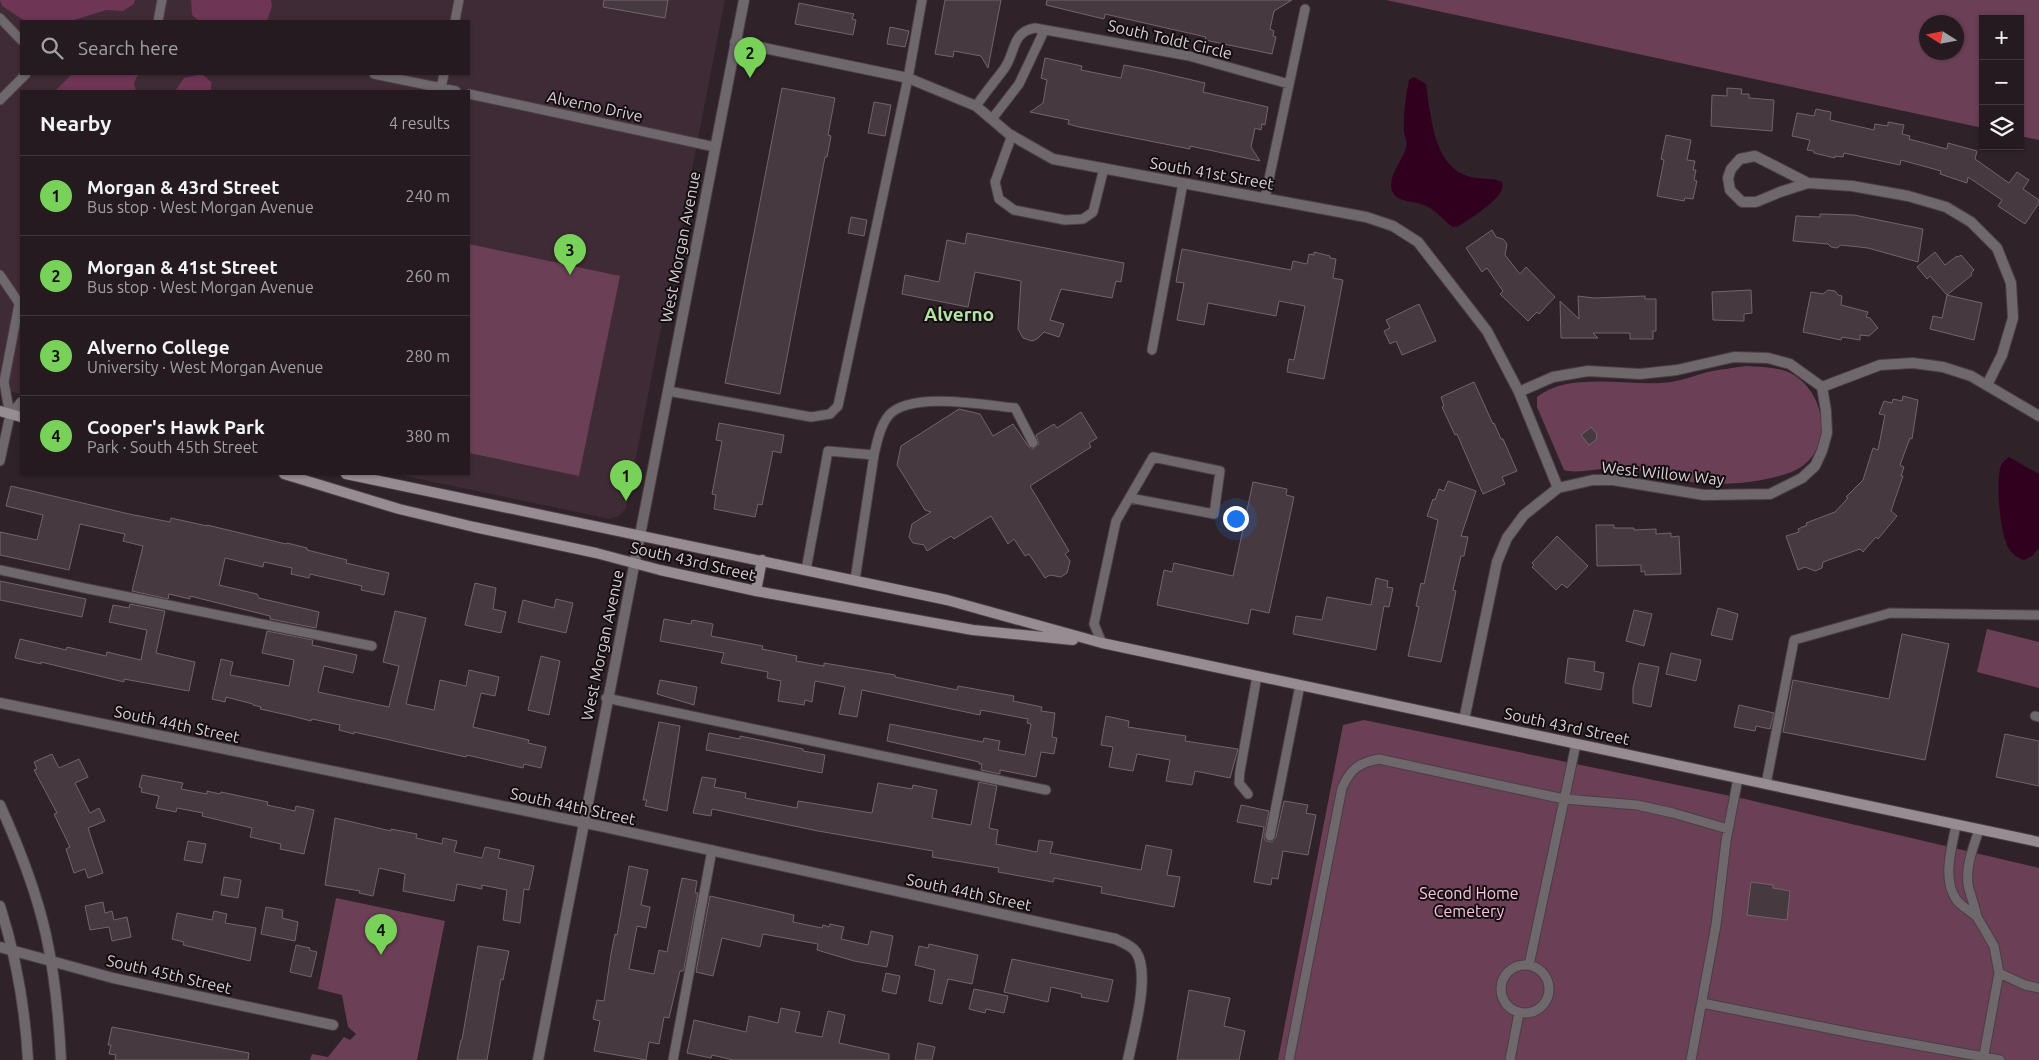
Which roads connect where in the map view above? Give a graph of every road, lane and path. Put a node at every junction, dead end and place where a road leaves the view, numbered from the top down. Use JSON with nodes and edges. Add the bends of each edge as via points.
{"nodes":[{"id":1,"x":162,"y":0,"type":"edge"},
{"id":2,"x":459,"y":0,"type":"edge"},
{"id":3,"x":744,"y":0,"type":"edge"},
{"id":4,"x":922,"y":0,"type":"edge"},
{"id":5,"x":1305,"y":9,"type":"dead end"},
{"id":6,"x":0,"y":18,"type":"edge"},
{"id":7,"x":158,"y":20,"type":"edge"},
{"id":8,"x":455,"y":20,"type":"edge"},
{"id":9,"x":1044,"y":31,"type":"junction"},
{"id":10,"x":20,"y":39,"type":"edge"},
{"id":11,"x":735,"y":42,"type":"junction"},
{"id":12,"x":25,"y":75,"type":"edge"},
{"id":13,"x":379,"y":75,"type":"edge"},
{"id":14,"x":444,"y":75,"type":"edge"},
{"id":15,"x":908,"y":78,"type":"junction"},
{"id":16,"x":1289,"y":84,"type":"junction"},
{"id":17,"x":441,"y":88,"type":"junction"},
{"id":18,"x":451,"y":90,"type":"edge"},
{"id":19,"x":470,"y":94,"type":"edge"},
{"id":20,"x":0,"y":100,"type":"edge"},
{"id":21,"x":976,"y":106,"type":"junction"},
{"id":22,"x":992,"y":119,"type":"junction"},
{"id":23,"x":1012,"y":135,"type":"junction"},
{"id":24,"x":715,"y":147,"type":"junction"},
{"id":25,"x":1104,"y":168,"type":"junction"},
{"id":26,"x":1183,"y":183,"type":"junction"},
{"id":27,"x":1808,"y":183,"type":"junction"},
{"id":28,"x":1265,"y":198,"type":"junction"},
{"id":29,"x":0,"y":275,"type":"edge"},
{"id":30,"x":20,"y":305,"type":"edge"},
{"id":31,"x":1152,"y":350,"type":"dead end"},
{"id":32,"x":1987,"y":385,"type":"junction"},
{"id":33,"x":1822,"y":387,"type":"junction"},
{"id":34,"x":668,"y":391,"type":"junction"},
{"id":35,"x":1519,"y":392,"type":"junction"},
{"id":36,"x":20,"y":403,"type":"edge"},
{"id":37,"x":3,"y":413,"type":"edge"},
{"id":38,"x":2039,"y":416,"type":"edge"},
{"id":39,"x":20,"y":417,"type":"edge"},
{"id":40,"x":1033,"y":443,"type":"dead end"},
{"id":41,"x":874,"y":455,"type":"junction"},
{"id":42,"x":0,"y":461,"type":"edge"},
{"id":43,"x":287,"y":475,"type":"edge"},
{"id":44,"x":351,"y":475,"type":"edge"},
{"id":45,"x":1558,"y":488,"type":"junction"},
{"id":46,"x":1130,"y":498,"type":"junction"},
{"id":47,"x":640,"y":535,"type":"junction"},
{"id":48,"x":762,"y":560,"type":"junction"},
{"id":49,"x":634,"y":564,"type":"junction"},
{"id":50,"x":0,"y":570,"type":"edge"},
{"id":51,"x":806,"y":570,"type":"junction"},
{"id":52,"x":855,"y":580,"type":"junction"},
{"id":53,"x":756,"y":591,"type":"junction"},
{"id":54,"x":2039,"y":615,"type":"edge"},
{"id":55,"x":1102,"y":643,"type":"junction"},
{"id":56,"x":372,"y":646,"type":"dead end"},
{"id":57,"x":1257,"y":676,"type":"junction"},
{"id":58,"x":1300,"y":685,"type":"junction"},
{"id":59,"x":606,"y":698,"type":"junction"},
{"id":60,"x":0,"y":702,"type":"edge"},
{"id":61,"x":1464,"y":720,"type":"junction"},
{"id":62,"x":1576,"y":744,"type":"junction"},
{"id":63,"x":1738,"y":778,"type":"junction"},
{"id":64,"x":1766,"y":784,"type":"junction"},
{"id":65,"x":1046,"y":790,"type":"dead end"},
{"id":66,"x":1248,"y":794,"type":"dead end"},
{"id":67,"x":1564,"y":799,"type":"junction"},
{"id":68,"x":0,"y":806,"type":"edge"},
{"id":69,"x":583,"y":823,"type":"junction"},
{"id":70,"x":1956,"y":825,"type":"junction"},
{"id":71,"x":1728,"y":829,"type":"junction"},
{"id":72,"x":1979,"y":830,"type":"junction"},
{"id":73,"x":1270,"y":836,"type":"dead end"},
{"id":74,"x":2039,"y":843,"type":"edge"},
{"id":75,"x":712,"y":850,"type":"junction"},
{"id":76,"x":0,"y":906,"type":"edge"},
{"id":77,"x":1978,"y":917,"type":"junction"},
{"id":78,"x":0,"y":947,"type":"edge"},
{"id":79,"x":11,"y":950,"type":"junction"},
{"id":80,"x":51,"y":960,"type":"junction"},
{"id":81,"x":1530,"y":965,"type":"junction"},
{"id":82,"x":1999,"y":973,"type":"junction"},
{"id":83,"x":2039,"y":988,"type":"edge"},
{"id":84,"x":1702,"y":1003,"type":"junction"},
{"id":85,"x":1519,"y":1013,"type":"junction"},
{"id":86,"x":333,"y":1025,"type":"dead end"},
{"id":87,"x":1983,"y":1058,"type":"edge"},
{"id":88,"x":28,"y":1060,"type":"edge"},
{"id":89,"x":61,"y":1060,"type":"edge"},
{"id":90,"x":538,"y":1060,"type":"edge"},
{"id":91,"x":673,"y":1060,"type":"edge"},
{"id":92,"x":1128,"y":1060,"type":"edge"},
{"id":93,"x":1289,"y":1060,"type":"edge"},
{"id":94,"x":1510,"y":1060,"type":"edge"},
{"id":95,"x":1691,"y":1060,"type":"edge"},
{"id":96,"x":2000,"y":1060,"type":"edge"}],
"edges":[{"from":1,"to":7,"type":"lane"},
{"from":2,"to":8,"type":"lane"},
{"from":3,"to":11,"type":"street","name":"West Morgan Avenue"},
{"from":4,"to":15,"type":"lane"},
{"from":5,"to":16,"type":"lane"},
{"from":6,"to":10,"type":"lane"},
{"from":9,"to":16,"type":"lane","name":"South Toldt Circle","via":[[1189,56]]},
{"from":9,"to":21,"type":"lane","name":"South Toldt Circle","via":[[1036,28],[1027,30],[1018,38],[1006,66]]},
{"from":9,"to":22,"type":"lane","via":[[1019,84]]},
{"from":11,"to":15,"type":"street","name":"South 41st Street"},
{"from":11,"to":24,"type":"street","name":"West Morgan Avenue"},
{"from":12,"to":20,"type":"lane"},
{"from":13,"to":17,"type":"lane"},
{"from":14,"to":17,"type":"lane"},
{"from":15,"to":21,"type":"street","name":"South 41st Street"},
{"from":15,"to":34,"type":"lane","via":[[838,406],[830,414],[811,417]]},
{"from":16,"to":28,"type":"lane"},
{"from":17,"to":18,"type":"lane"},
{"from":19,"to":24,"type":"lane","name":"Alverno Drive"},
{"from":21,"to":22,"type":"street","name":"South 41st Street"},
{"from":22,"to":23,"type":"street","name":"South 41st Street"},
{"from":23,"to":25,"type":"street","name":"South 41st Street","via":[[1053,159]]},
{"from":23,"to":25,"type":"lane","via":[[995,182],[999,199],[1014,210],[1065,220],[1083,219],[1093,212]]},
{"from":24,"to":34,"type":"street","name":"West Morgan Avenue"},
{"from":25,"to":26,"type":"street","name":"South 41st Street"},
{"from":26,"to":28,"type":"street","name":"South 41st Street"},
{"from":26,"to":31,"type":"lane"},
{"from":27,"to":27,"type":"street","via":[[1755,156],[1740,160],[1730,169],[1728,178],[1730,190],[1742,202],[1756,202]]},
{"from":27,"to":32,"type":"street","via":[[1852,186],[1946,207],[1971,222],[1997,248],[2011,283],[2013,318],[2002,355]]},
{"from":28,"to":35,"type":"street","name":"South 41st Street","via":[[1366,217],[1393,226],[1418,242],[1487,331]]},
{"from":29,"to":30,"type":"lane"},
{"from":30,"to":37,"type":"lane","via":[[4,382]]},
{"from":32,"to":33,"type":"street","via":[[1943,367],[1913,363],[1880,365]]},
{"from":32,"to":38,"type":"street"},
{"from":33,"to":35,"type":"street","via":[[1790,364],[1768,358],[1734,357],[1677,370],[1640,374],[1588,371],[1553,378]]},
{"from":33,"to":45,"type":"street","name":"West Willow Way","via":[[1827,433],[1815,466],[1802,478],[1770,494],[1704,495],[1613,480],[1593,480]]},
{"from":34,"to":47,"type":"street","name":"West Morgan Avenue"},
{"from":35,"to":45,"type":"street","name":"South 41st Street"},
{"from":36,"to":37,"type":"lane"},
{"from":37,"to":39,"type":"main road"},
{"from":37,"to":42,"type":"lane"},
{"from":40,"to":41,"type":"lane","via":[[1015,408],[924,402],[904,405],[890,415],[879,434]]},
{"from":41,"to":51,"type":"lane","via":[[828,450]]},
{"from":41,"to":52,"type":"lane"},
{"from":43,"to":49,"type":"main road","name":"South 43rd Street","via":[[399,509]]},
{"from":44,"to":47,"type":"main road","name":"South 43rd Street"},
{"from":45,"to":61,"type":"street","name":"West Willow Way","via":[[1524,515],[1507,538],[1497,562]]},
{"from":46,"to":46,"type":"lane","via":[[1153,457],[1220,471],[1214,514]]},
{"from":46,"to":55,"type":"lane","via":[[1116,521],[1094,624]]},
{"from":47,"to":48,"type":"main road","name":"South 43rd Street"},
{"from":47,"to":49,"type":"street","name":"West Morgan Avenue"},
{"from":48,"to":51,"type":"main road","name":"South 43rd Street"},
{"from":48,"to":53,"type":"main road"},
{"from":49,"to":53,"type":"main road","name":"South 43rd Street"},
{"from":49,"to":59,"type":"street","name":"West Morgan Avenue"},
{"from":50,"to":56,"type":"lane"},
{"from":51,"to":52,"type":"main road","name":"South 43rd Street"},
{"from":52,"to":55,"type":"main road","name":"South 43rd Street","via":[[977,608]]},
{"from":53,"to":55,"type":"main road","name":"South 43rd Street","via":[[973,630]]},
{"from":54,"to":64,"type":"lane","via":[[1890,613],[1794,640]]},
{"from":55,"to":57,"type":"main road","name":"South 43rd Street"},
{"from":57,"to":58,"type":"main road","name":"South 43rd Street"},
{"from":57,"to":66,"type":"lane","via":[[1239,783]]},
{"from":58,"to":61,"type":"main road","name":"South 43rd Street"},
{"from":58,"to":73,"type":"lane"},
{"from":59,"to":65,"type":"lane"},
{"from":59,"to":69,"type":"street","name":"West Morgan Avenue"},
{"from":60,"to":69,"type":"street","name":"South 44th Street"},
{"from":61,"to":62,"type":"main road","name":"South 43rd Street"},
{"from":62,"to":63,"type":"main road","name":"South 43rd Street"},
{"from":62,"to":67,"type":"lane"},
{"from":63,"to":64,"type":"main road","name":"South 43rd Street"},
{"from":63,"to":71,"type":"lane"},
{"from":64,"to":70,"type":"main road","name":"South 43rd Street"},
{"from":67,"to":71,"type":"lane","via":[[1637,805]]},
{"from":67,"to":81,"type":"lane"},
{"from":67,"to":93,"type":"lane","via":[[1379,759],[1363,762],[1348,774],[1342,788]]},
{"from":68,"to":80,"type":"street","via":[[36,898]]},
{"from":69,"to":75,"type":"street","name":"South 44th Street"},
{"from":69,"to":90,"type":"street","name":"West Morgan Avenue"},
{"from":70,"to":72,"type":"main road","name":"South 43rd Street"},
{"from":70,"to":77,"type":"lane","via":[[1948,878],[1956,899]]},
{"from":71,"to":84,"type":"lane"},
{"from":72,"to":74,"type":"main road","name":"South 43rd Street"},
{"from":72,"to":77,"type":"lane","via":[[1968,876]]},
{"from":75,"to":91,"type":"lane"},
{"from":75,"to":92,"type":"street","name":"South 44th Street","via":[[1128,945],[1136,952],[1142,966],[1143,981]]},
{"from":76,"to":79,"type":"street"},
{"from":77,"to":82,"type":"lane","via":[[1994,946]]},
{"from":78,"to":79,"type":"street","name":"South 45th Street"},
{"from":79,"to":80,"type":"street","name":"South 45th Street"},
{"from":79,"to":88,"type":"street","via":[[23,1009]]},
{"from":80,"to":86,"type":"street","name":"South 45th Street","via":[[114,978]]},
{"from":80,"to":89,"type":"street"},
{"from":81,"to":85,"type":"lane","via":[[1514,968],[1502,980],[1502,996],[1506,1004]]},
{"from":81,"to":85,"type":"lane","via":[[1543,972],[1549,994],[1541,1008]]},
{"from":82,"to":83,"type":"lane"},
{"from":82,"to":87,"type":"lane"},
{"from":84,"to":87,"type":"lane"},
{"from":84,"to":95,"type":"lane"},
{"from":85,"to":94,"type":"lane"},
{"from":87,"to":96,"type":"lane"}]}
